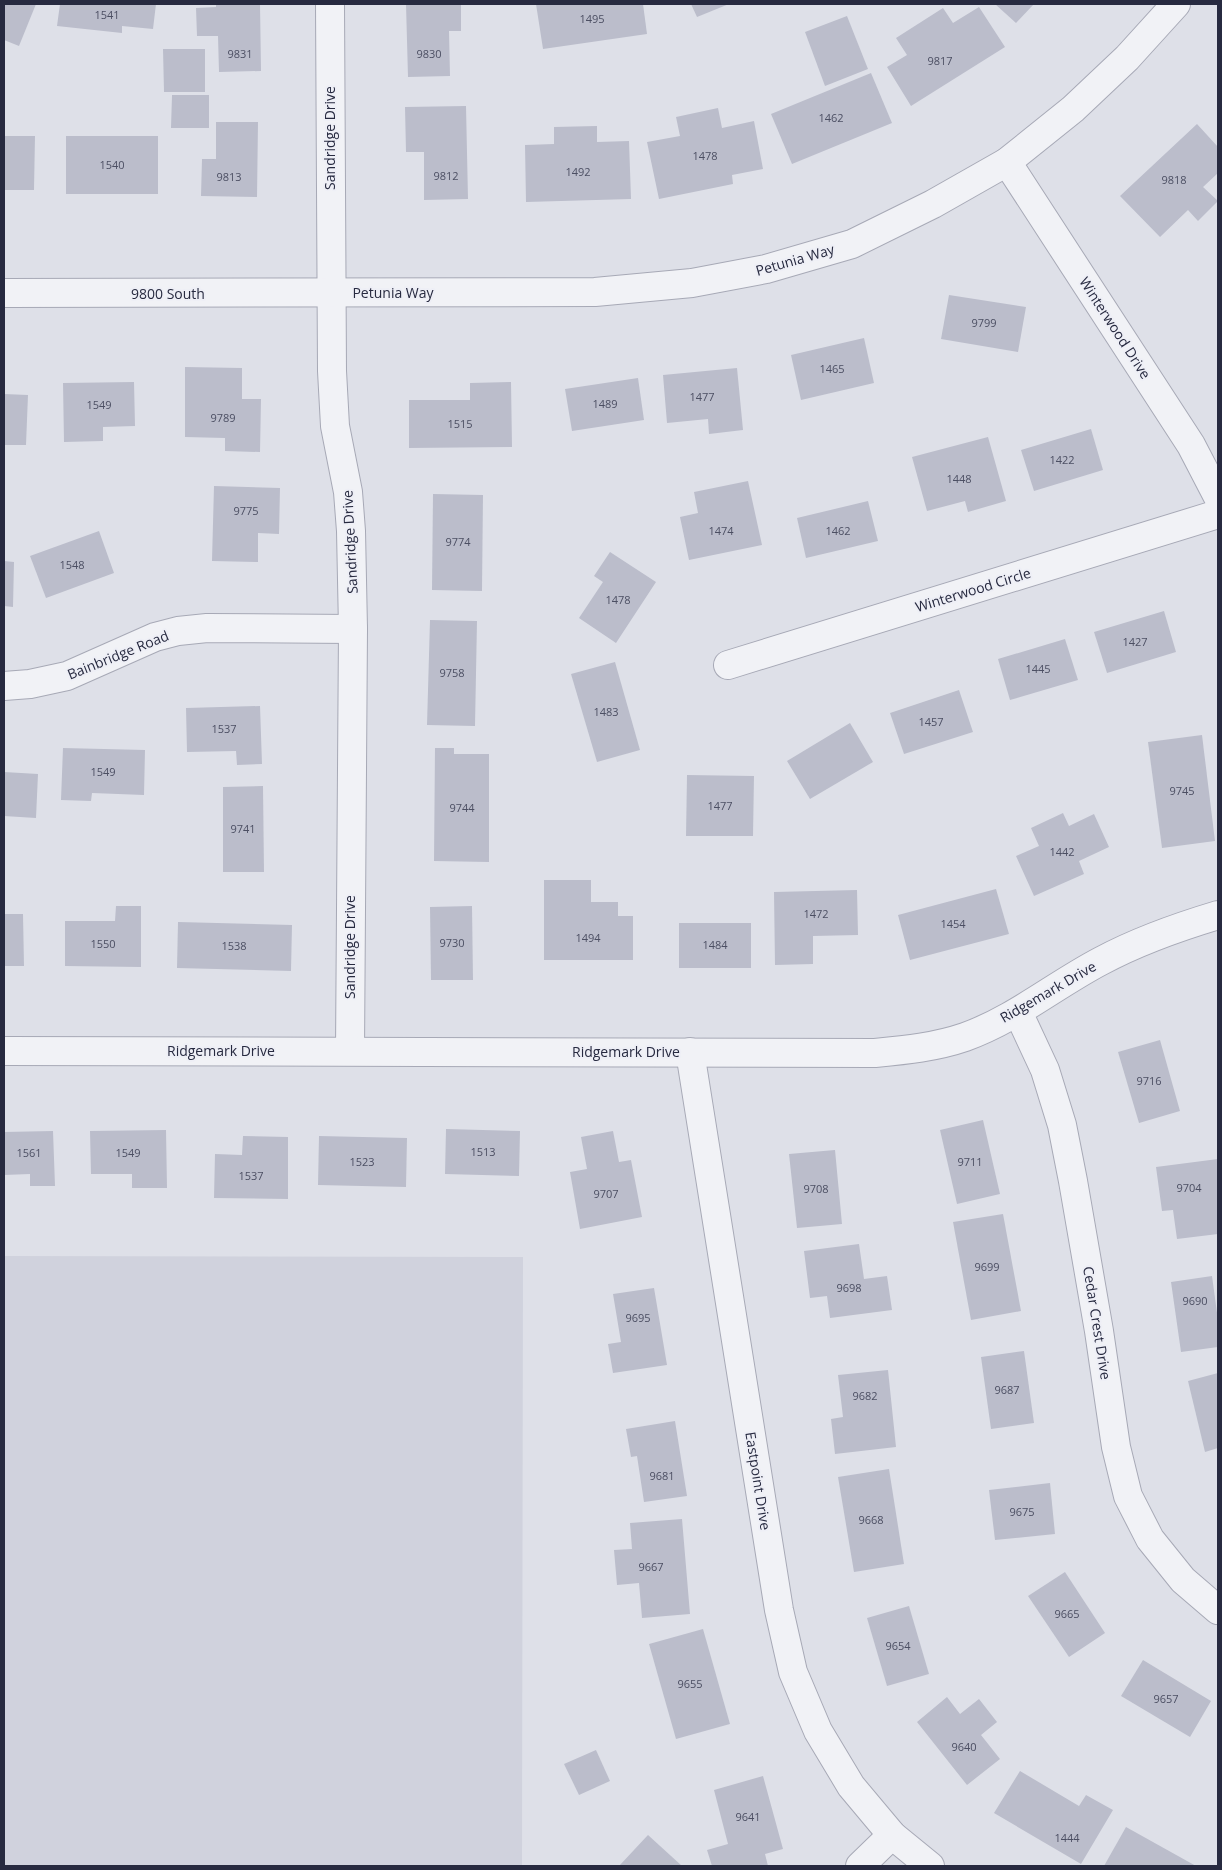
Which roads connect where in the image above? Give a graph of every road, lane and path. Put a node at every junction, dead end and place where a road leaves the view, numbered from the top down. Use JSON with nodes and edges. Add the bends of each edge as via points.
{"nodes":[{"id":1,"x":330,"y":4,"type":"edge"},
{"id":2,"x":1176,"y":4,"type":"edge"},
{"id":3,"x":1007,"y":162,"type":"junction"},
{"id":4,"x":4,"y":293,"type":"edge"},
{"id":5,"x":332,"y":294,"type":"junction"},
{"id":6,"x":1218,"y":497,"type":"edge"},
{"id":7,"x":1218,"y":514,"type":"edge"},
{"id":8,"x":353,"y":629,"type":"junction"},
{"id":9,"x":728,"y":665,"type":"dead end"},
{"id":10,"x":4,"y":686,"type":"edge"},
{"id":11,"x":1218,"y":916,"type":"edge"},
{"id":12,"x":1018,"y":1012,"type":"junction"},
{"id":13,"x":4,"y":1051,"type":"edge"},
{"id":14,"x":350,"y":1051,"type":"junction"},
{"id":15,"x":690,"y":1052,"type":"junction"},
{"id":16,"x":1218,"y":1610,"type":"edge"},
{"id":17,"x":892,"y":1834,"type":"junction"},
{"id":18,"x":860,"y":1866,"type":"edge"},
{"id":19,"x":930,"y":1866,"type":"edge"}],
"edges":[{"from":1,"to":5,"type":"street","name":"Sandridge Drive"},
{"from":2,"to":3,"type":"street","name":"Petunia Way","via":[[1127,58],[1073,109]]},
{"from":3,"to":5,"type":"street","name":"Petunia Way","via":[[933,204],[852,244],[766,269],[692,283],[595,292]]},
{"from":3,"to":6,"type":"street","name":"Winterwood Drive","via":[[1191,445]]},
{"from":4,"to":5,"type":"street","name":"9800 South"},
{"from":5,"to":8,"type":"street","name":"Sandridge Drive","via":[[332,371],[336,426],[350,512]]},
{"from":7,"to":9,"type":"street","name":"Winterwood Circle"},
{"from":8,"to":10,"type":"street","name":"Bainbridge Road","via":[[207,628],[178,631],[155,637],[67,676]]},
{"from":8,"to":14,"type":"street","name":"Sandridge Drive"},
{"from":11,"to":12,"type":"street","name":"Ridgemark Drive","via":[[1166,931],[1101,960]]},
{"from":12,"to":15,"type":"street","name":"Ridgemark Drive","via":[[965,1037],[926,1048],[875,1053]]},
{"from":12,"to":16,"type":"street","name":"Cedar Crest Drive","via":[[1045,1070],[1062,1125],[1074,1181],[1116,1447],[1128,1496],[1150,1540],[1183,1580]]},
{"from":13,"to":14,"type":"street","name":"Ridgemark Drive"},
{"from":14,"to":15,"type":"street","name":"Ridgemark Drive"},
{"from":15,"to":17,"type":"street","name":"Eastpoint Drive","via":[[779,1610],[793,1672],[818,1731],[851,1786]]},
{"from":17,"to":18,"type":"street"},
{"from":17,"to":19,"type":"street","name":"Eastpoint Drive"}]}
